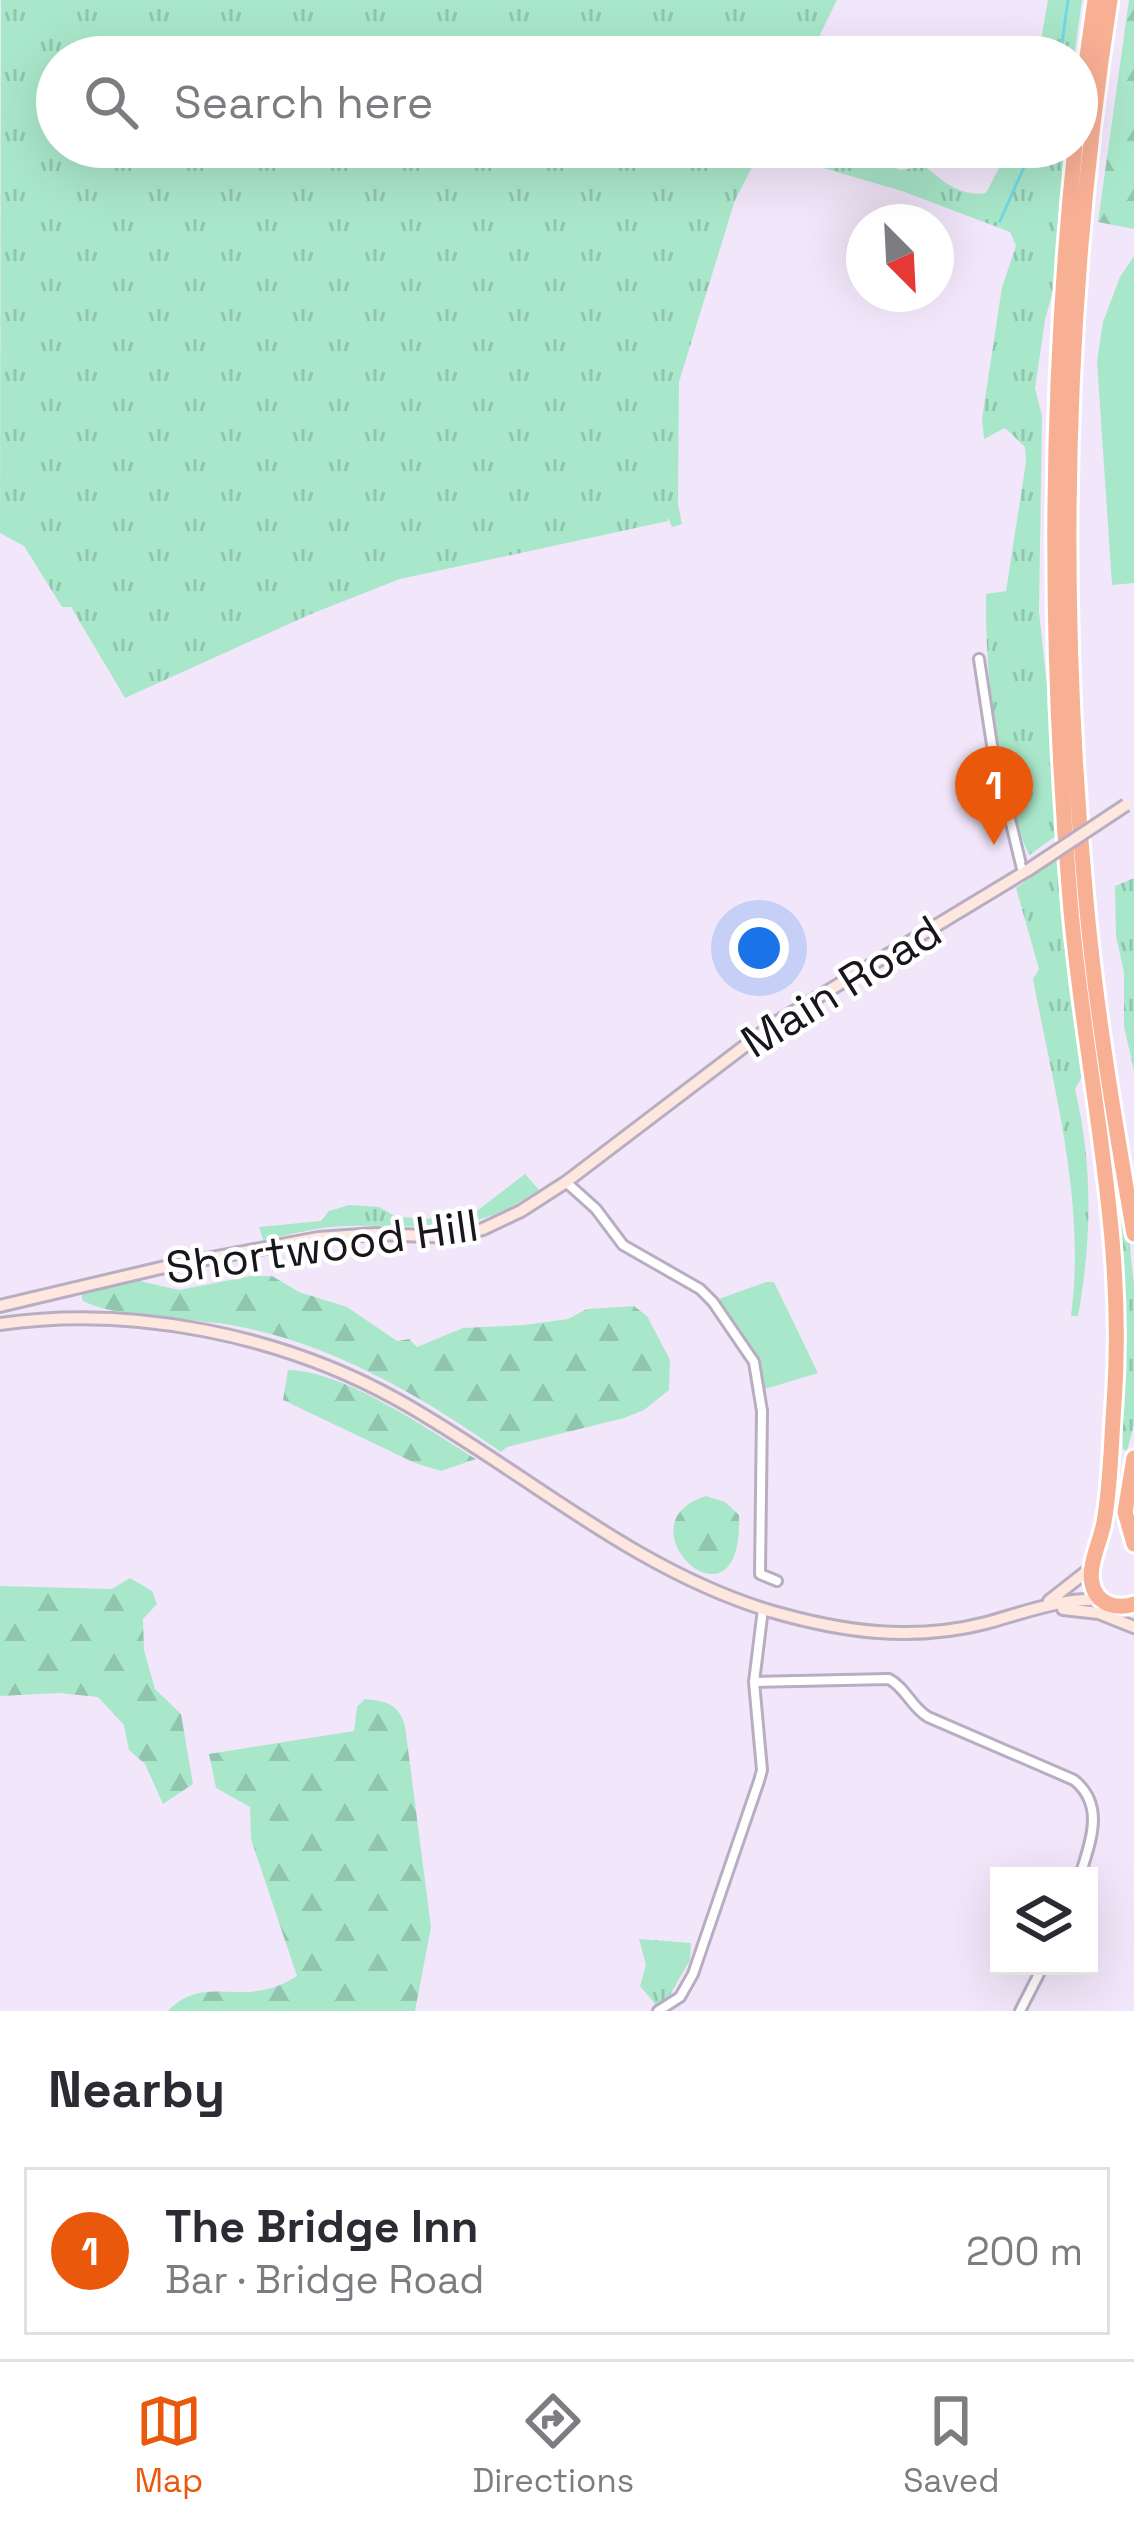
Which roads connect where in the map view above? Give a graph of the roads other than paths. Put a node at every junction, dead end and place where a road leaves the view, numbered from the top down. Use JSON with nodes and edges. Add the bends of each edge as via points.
{"nodes":[{"id":1,"x":1095,"y":0,"type":"edge"},
{"id":2,"x":1110,"y":0,"type":"edge"},
{"id":3,"x":1090,"y":36,"type":"edge"},
{"id":4,"x":1098,"y":78,"type":"edge"},
{"id":5,"x":1073,"y":168,"type":"edge"},
{"id":6,"x":1089,"y":168,"type":"edge"},
{"id":7,"x":979,"y":659,"type":"dead end"},
{"id":8,"x":1130,"y":803,"type":"edge"},
{"id":9,"x":1026,"y":871,"type":"junction"},
{"id":10,"x":566,"y":1182,"type":"junction"},
{"id":11,"x":1134,"y":1234,"type":"edge"},
{"id":12,"x":0,"y":1306,"type":"edge"},
{"id":13,"x":0,"y":1324,"type":"edge"},
{"id":14,"x":1134,"y":1458,"type":"edge"},
{"id":15,"x":1134,"y":1547,"type":"edge"},
{"id":16,"x":1094,"y":1564,"type":"junction"},
{"id":17,"x":777,"y":1581,"type":"dead end"},
{"id":18,"x":1102,"y":1600,"type":"junction"},
{"id":19,"x":1047,"y":1604,"type":"junction"},
{"id":20,"x":1132,"y":1607,"type":"edge"},
{"id":21,"x":763,"y":1609,"type":"junction"},
{"id":22,"x":1010,"y":1615,"type":"junction"},
{"id":23,"x":1134,"y":1627,"type":"edge"},
{"id":24,"x":754,"y":1682,"type":"junction"},
{"id":25,"x":1082,"y":1867,"type":"edge"},
{"id":26,"x":1038,"y":1975,"type":"edge"},
{"id":27,"x":658,"y":2011,"type":"edge"},
{"id":28,"x":1020,"y":2011,"type":"edge"}],
"edges":[{"from":1,"to":3,"type":"highway"},
{"from":2,"to":4,"type":"highway"},
{"from":5,"to":16,"type":"highway","via":[[1058,355],[1059,746],[1070,904],[1118,1274],[1105,1521]]},
{"from":6,"to":11,"type":"highway","via":[[1070,486],[1075,742],[1086,901]]},
{"from":7,"to":9,"type":"street"},
{"from":8,"to":9,"type":"main road","name":"Main Road","bridge":true},
{"from":9,"to":10,"type":"main road","name":"Main Road","via":[[775,1024]]},
{"from":10,"to":12,"type":"main road","name":"Shortwood Hill","via":[[521,1211],[454,1237],[318,1238]]},
{"from":10,"to":17,"type":"street","via":[[623,1245],[700,1289],[754,1362],[762,1411],[760,1574]]},
{"from":13,"to":21,"type":"main road","via":[[153,1324],[293,1355],[398,1401],[656,1562]]},
{"from":14,"to":15,"type":"highway","via":[[1125,1512]]},
{"from":15,"to":16,"type":"highway","via":[[1112,1548]]},
{"from":16,"to":18,"type":"highway","via":[[1092,1585]]},
{"from":16,"to":19,"type":"main road"},
{"from":18,"to":19,"type":"main road"},
{"from":18,"to":20,"type":"highway"},
{"from":19,"to":22,"type":"main road"},
{"from":21,"to":22,"type":"main road","via":[[904,1635]]},
{"from":21,"to":24,"type":"street"},
{"from":22,"to":23,"type":"main road","via":[[1076,1608]]},
{"from":24,"to":25,"type":"street","via":[[889,1679],[928,1717],[1074,1780],[1095,1816]]},
{"from":24,"to":27,"type":"street","via":[[759,1781],[693,1974],[680,1997]]},
{"from":26,"to":28,"type":"street"}]}
